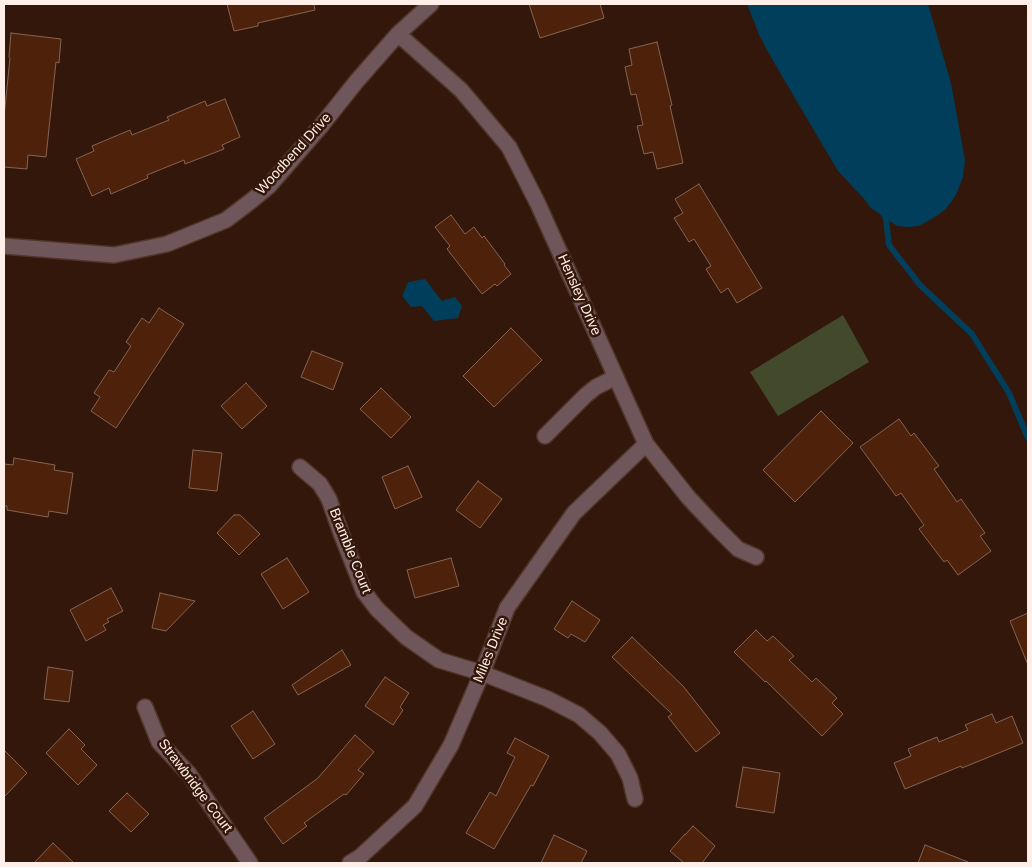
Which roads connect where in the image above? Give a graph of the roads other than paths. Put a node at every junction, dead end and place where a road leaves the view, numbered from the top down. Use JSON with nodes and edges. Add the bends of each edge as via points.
{"nodes":[{"id":1,"x":431,"y":4,"type":"edge"},
{"id":2,"x":398,"y":34,"type":"junction"},
{"id":3,"x":4,"y":246,"type":"edge"},
{"id":4,"x":616,"y":377,"type":"junction"},
{"id":5,"x":545,"y":436,"type":"dead end"},
{"id":6,"x":646,"y":444,"type":"junction"},
{"id":7,"x":300,"y":467,"type":"dead end"},
{"id":8,"x":756,"y":557,"type":"dead end"},
{"id":9,"x":482,"y":673,"type":"junction"},
{"id":10,"x":145,"y":706,"type":"dead end"},
{"id":11,"x":635,"y":799,"type":"dead end"},
{"id":12,"x":250,"y":863,"type":"edge"},
{"id":13,"x":350,"y":863,"type":"edge"}],
"edges":[{"from":1,"to":2,"type":"street","name":"Woodbend Drive"},
{"from":2,"to":3,"type":"street","name":"Woodbend Drive","via":[[269,186],[226,220],[167,244],[114,255]]},
{"from":2,"to":4,"type":"street","name":"Hensley Drive","via":[[461,90],[509,147]]},
{"from":4,"to":5,"type":"street","via":[[591,391]]},
{"from":4,"to":6,"type":"street","name":"Hensley Drive"},
{"from":6,"to":8,"type":"street","name":"Hensley Drive","via":[[716,527],[738,549]]},
{"from":6,"to":9,"type":"street","name":"Miles Drive","via":[[574,513],[536,566],[507,608]]},
{"from":7,"to":9,"type":"street","name":"Bramble Court","via":[[320,484],[329,500],[364,592],[377,609],[406,637],[439,660]]},
{"from":9,"to":11,"type":"street","name":"Bramble Court","via":[[548,698],[600,733],[618,754],[630,778]]},
{"from":9,"to":13,"type":"street","name":"Miles Drive","via":[[451,745],[415,806]]},
{"from":10,"to":12,"type":"street","name":"Strawbridge Court","via":[[159,742],[189,774]]}]}
